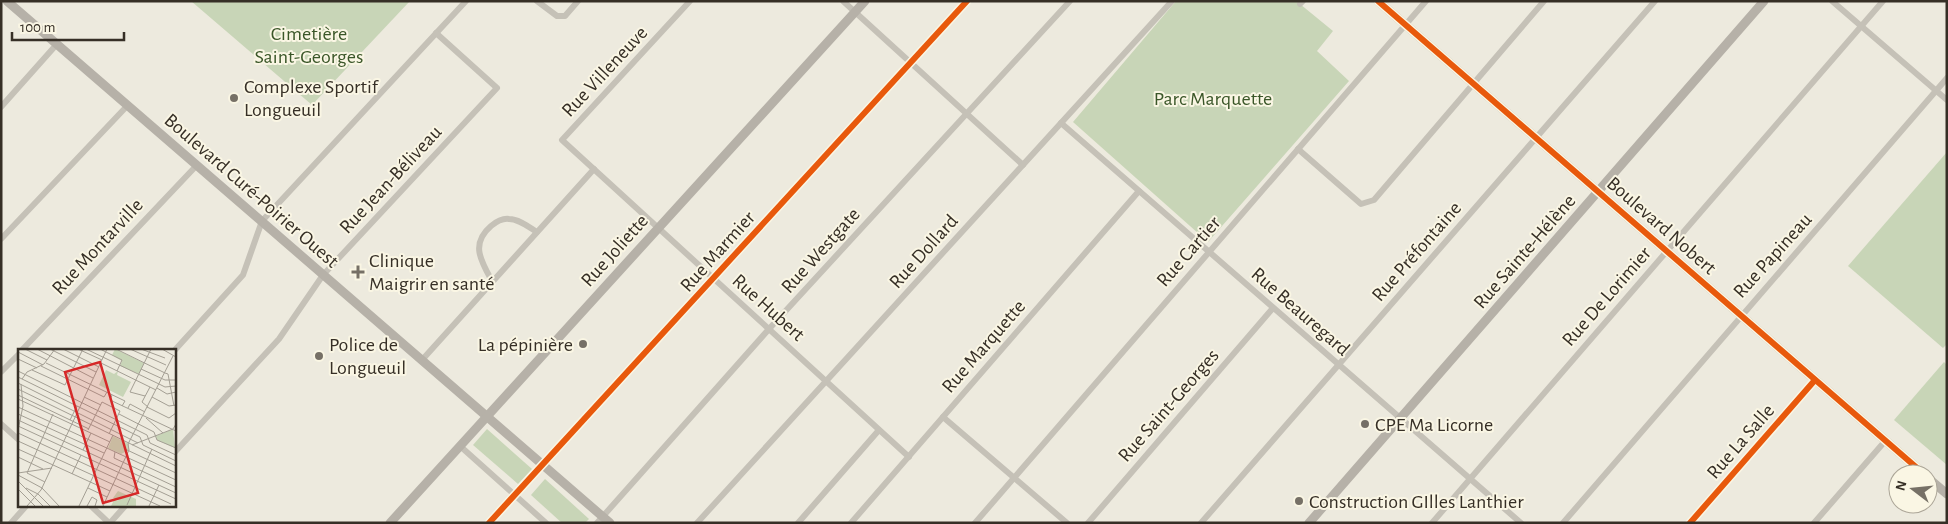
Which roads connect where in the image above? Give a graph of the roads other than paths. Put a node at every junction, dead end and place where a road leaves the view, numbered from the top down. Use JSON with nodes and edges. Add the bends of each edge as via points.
{"nodes":[{"id":1,"x":466,"y":1,"type":"edge"},
{"id":2,"x":538,"y":1,"type":"edge"},
{"id":3,"x":578,"y":1,"type":"edge"},
{"id":4,"x":690,"y":1,"type":"edge"},
{"id":5,"x":843,"y":1,"type":"edge"},
{"id":6,"x":865,"y":1,"type":"edge"},
{"id":7,"x":967,"y":1,"type":"edge"},
{"id":8,"x":1070,"y":1,"type":"edge"},
{"id":9,"x":1172,"y":1,"type":"edge"},
{"id":10,"x":1378,"y":1,"type":"edge"},
{"id":11,"x":1426,"y":1,"type":"edge"},
{"id":12,"x":1544,"y":1,"type":"edge"},
{"id":13,"x":1655,"y":1,"type":"edge"},
{"id":14,"x":1764,"y":1,"type":"edge"},
{"id":15,"x":1832,"y":1,"type":"edge"},
{"id":16,"x":1883,"y":1,"type":"edge"},
{"id":17,"x":14,"y":3,"type":"edge"},
{"id":18,"x":855,"y":12,"type":"junction"},
{"id":19,"x":1406,"y":25,"type":"junction"},
{"id":20,"x":1861,"y":27,"type":"junction"},
{"id":21,"x":436,"y":34,"type":"junction"},
{"id":22,"x":57,"y":44,"type":"junction"},
{"id":23,"x":911,"y":63,"type":"junction"},
{"id":24,"x":1947,"y":78,"type":"edge"},
{"id":25,"x":1472,"y":83,"type":"junction"},
{"id":26,"x":1936,"y":91,"type":"junction"},
{"id":27,"x":1947,"y":100,"type":"edge"},
{"id":28,"x":128,"y":105,"type":"junction"},
{"id":29,"x":1,"y":107,"type":"edge"},
{"id":30,"x":966,"y":114,"type":"junction"},
{"id":31,"x":1061,"y":123,"type":"junction"},
{"id":32,"x":1537,"y":139,"type":"junction"},
{"id":33,"x":562,"y":140,"type":"joint"},
{"id":34,"x":1298,"y":149,"type":"junction"},
{"id":35,"x":197,"y":165,"type":"junction"},
{"id":36,"x":1023,"y":165,"type":"junction"},
{"id":37,"x":594,"y":169,"type":"junction"},
{"id":38,"x":1139,"y":191,"type":"junction"},
{"id":39,"x":1598,"y":192,"type":"junction"},
{"id":40,"x":262,"y":221,"type":"junction"},
{"id":41,"x":658,"y":228,"type":"junction"},
{"id":42,"x":537,"y":232,"type":"junction"},
{"id":43,"x":1,"y":239,"type":"edge"},
{"id":44,"x":1666,"y":251,"type":"junction"},
{"id":45,"x":1209,"y":252,"type":"junction"},
{"id":46,"x":323,"y":275,"type":"junction"},
{"id":47,"x":714,"y":278,"type":"junction"},
{"id":48,"x":492,"y":281,"type":"junction"},
{"id":49,"x":1273,"y":308,"type":"junction"},
{"id":50,"x":1740,"y":315,"type":"junction"},
{"id":51,"x":769,"y":329,"type":"junction"},
{"id":52,"x":23,"y":349,"type":"edge"},
{"id":53,"x":175,"y":350,"type":"edge"},
{"id":54,"x":18,"y":355,"type":"edge"},
{"id":55,"x":422,"y":360,"type":"junction"},
{"id":56,"x":1337,"y":364,"type":"junction"},
{"id":57,"x":1,"y":372,"type":"edge"},
{"id":58,"x":1815,"y":380,"type":"junction"},
{"id":59,"x":826,"y":381,"type":"junction"},
{"id":60,"x":487,"y":416,"type":"junction"},
{"id":61,"x":943,"y":417,"type":"junction"},
{"id":62,"x":1400,"y":419,"type":"junction"},
{"id":63,"x":1,"y":424,"type":"edge"},
{"id":64,"x":879,"y":430,"type":"junction"},
{"id":65,"x":18,"y":439,"type":"edge"},
{"id":66,"x":1886,"y":440,"type":"junction"},
{"id":67,"x":460,"y":446,"type":"junction"},
{"id":68,"x":175,"y":452,"type":"edge"},
{"id":69,"x":909,"y":457,"type":"junction"},
{"id":70,"x":1913,"y":464,"type":"edge"},
{"id":71,"x":544,"y":466,"type":"junction"},
{"id":72,"x":1014,"y":478,"type":"junction"},
{"id":73,"x":1469,"y":480,"type":"junction"},
{"id":74,"x":515,"y":495,"type":"junction"},
{"id":75,"x":26,"y":506,"type":"edge"},
{"id":76,"x":91,"y":506,"type":"edge"},
{"id":77,"x":125,"y":506,"type":"edge"},
{"id":78,"x":603,"y":521,"type":"edge"},
{"id":79,"x":11,"y":523,"type":"edge"},
{"id":80,"x":109,"y":523,"type":"edge"},
{"id":81,"x":390,"y":523,"type":"edge"},
{"id":82,"x":490,"y":523,"type":"edge"},
{"id":83,"x":546,"y":523,"type":"edge"},
{"id":84,"x":697,"y":523,"type":"edge"},
{"id":85,"x":798,"y":523,"type":"edge"},
{"id":86,"x":851,"y":523,"type":"edge"},
{"id":87,"x":975,"y":523,"type":"edge"},
{"id":88,"x":1067,"y":523,"type":"edge"},
{"id":89,"x":1088,"y":523,"type":"edge"},
{"id":90,"x":1201,"y":523,"type":"edge"},
{"id":91,"x":1309,"y":523,"type":"edge"},
{"id":92,"x":1432,"y":523,"type":"edge"},
{"id":93,"x":1521,"y":523,"type":"edge"},
{"id":94,"x":1563,"y":523,"type":"edge"},
{"id":95,"x":1690,"y":523,"type":"edge"},
{"id":96,"x":1814,"y":523,"type":"edge"}],
"edges":[{"from":1,"to":21,"type":"street"},
{"from":2,"to":3,"type":"street","via":[[557,16],[565,16]]},
{"from":4,"to":33,"type":"street","name":"Rue Villeneuve"},
{"from":5,"to":18,"type":"street"},
{"from":6,"to":18,"type":"street","name":"Rue Joliette"},
{"from":7,"to":23,"type":"street","name":"Rue Marmier"},
{"from":8,"to":30,"type":"street","name":"Rue Westgate"},
{"from":9,"to":31,"type":"street","name":"Rue Dollard"},
{"from":10,"to":19,"type":"street","name":"Boulevard Nobert"},
{"from":11,"to":19,"type":"street","name":"Rue Cartier"},
{"from":12,"to":25,"type":"street"},
{"from":13,"to":32,"type":"street","name":"Rue Préfontaine"},
{"from":14,"to":39,"type":"street","name":"Rue Sainte-Hélène"},
{"from":15,"to":20,"type":"street"},
{"from":16,"to":20,"type":"street","name":"Rue De Lorimier"},
{"from":17,"to":22,"type":"street","name":"Boulevard Curé-Poirier Ouest"},
{"from":18,"to":23,"type":"street"},
{"from":18,"to":41,"type":"street","name":"Rue Joliette"},
{"from":19,"to":25,"type":"street","name":"Boulevard Nobert"},
{"from":19,"to":34,"type":"street","name":"Rue Cartier"},
{"from":20,"to":26,"type":"street"},
{"from":20,"to":44,"type":"street","name":"Rue De Lorimier"},
{"from":21,"to":40,"type":"street"},
{"from":21,"to":46,"type":"street","name":"Rue Jean-Béliveau","via":[[497,88]]},
{"from":22,"to":28,"type":"street","name":"Boulevard Curé-Poirier Ouest"},
{"from":22,"to":29,"type":"street"},
{"from":23,"to":30,"type":"street"},
{"from":23,"to":47,"type":"street","name":"Rue Marmier"},
{"from":24,"to":26,"type":"street","name":"Rue Papineau"},
{"from":25,"to":32,"type":"street","name":"Boulevard Nobert"},
{"from":25,"to":34,"type":"street","via":[[1374,200],[1361,204]]},
{"from":26,"to":27,"type":"street"},
{"from":26,"to":50,"type":"street","name":"Rue Papineau"},
{"from":28,"to":35,"type":"street","name":"Boulevard Curé-Poirier Ouest"},
{"from":28,"to":43,"type":"street"},
{"from":30,"to":36,"type":"street"},
{"from":30,"to":51,"type":"street","name":"Rue Westgate"},
{"from":31,"to":36,"type":"street","name":"Rue Dollard"},
{"from":31,"to":38,"type":"street","name":"Rue Beauregard"},
{"from":32,"to":39,"type":"street","name":"Boulevard Nobert"},
{"from":32,"to":56,"type":"street","name":"Rue Préfontaine"},
{"from":33,"to":37,"type":"street","name":"Rue Hubert"},
{"from":34,"to":45,"type":"street","name":"Rue Cartier"},
{"from":35,"to":40,"type":"street","name":"Boulevard Curé-Poirier Ouest"},
{"from":35,"to":52,"type":"street","name":"Rue Montarville"},
{"from":36,"to":59,"type":"street","name":"Rue Dollard"},
{"from":37,"to":41,"type":"street","name":"Rue Hubert"},
{"from":37,"to":42,"type":"street"},
{"from":38,"to":45,"type":"street","name":"Rue Beauregard"},
{"from":38,"to":61,"type":"street","name":"Rue Marquette"},
{"from":39,"to":44,"type":"street","name":"Boulevard Nobert"},
{"from":39,"to":62,"type":"street","name":"Rue Sainte-Hélène"},
{"from":40,"to":46,"type":"street","name":"Boulevard Curé-Poirier Ouest"},
{"from":40,"to":53,"type":"street","via":[[243,275]]},
{"from":41,"to":47,"type":"street","name":"Rue Hubert"},
{"from":41,"to":60,"type":"street","name":"Rue Joliette"},
{"from":42,"to":48,"type":"street"},
{"from":42,"to":48,"type":"street","via":[[507,218],[487,229],[479,239],[478,250],[480,261]]},
{"from":44,"to":50,"type":"street","name":"Boulevard Nobert"},
{"from":44,"to":73,"type":"street","name":"Rue De Lorimier"},
{"from":45,"to":49,"type":"street","name":"Rue Beauregard"},
{"from":45,"to":72,"type":"street","name":"Rue Cartier"},
{"from":46,"to":55,"type":"street","name":"Boulevard Curé-Poirier Ouest"},
{"from":46,"to":68,"type":"street","name":"Rue Jean-Béliveau","via":[[279,339]]},
{"from":47,"to":51,"type":"street","name":"Rue Hubert"},
{"from":47,"to":71,"type":"street","name":"Rue Marmier"},
{"from":48,"to":55,"type":"street"},
{"from":49,"to":56,"type":"street","name":"Rue Beauregard"},
{"from":49,"to":89,"type":"street","name":"Rue Saint-Georges"},
{"from":50,"to":58,"type":"street","name":"Boulevard Nobert"},
{"from":50,"to":94,"type":"street","name":"Rue Papineau"},
{"from":51,"to":59,"type":"street","name":"Rue Hubert"},
{"from":51,"to":78,"type":"street","name":"Rue Westgate"},
{"from":54,"to":57,"type":"street"},
{"from":55,"to":60,"type":"street","name":"Boulevard Curé-Poirier Ouest"},
{"from":56,"to":62,"type":"street","name":"Rue Beauregard"},
{"from":56,"to":90,"type":"street","name":"Rue Préfontaine"},
{"from":58,"to":66,"type":"street","name":"Boulevard Nobert"},
{"from":58,"to":95,"type":"street","name":"Rue La Salle"},
{"from":59,"to":64,"type":"street","name":"Rue Hubert"},
{"from":59,"to":84,"type":"street","name":"Rue Dollard"},
{"from":60,"to":67,"type":"street","name":"Rue Joliette"},
{"from":60,"to":71,"type":"street","name":"Boulevard Curé-Poirier Ouest"},
{"from":61,"to":69,"type":"street","name":"Rue Marquette"},
{"from":61,"to":72,"type":"street"},
{"from":62,"to":73,"type":"street","name":"Rue Beauregard"},
{"from":62,"to":91,"type":"street","name":"Rue Sainte-Hélène"},
{"from":63,"to":65,"type":"street"},
{"from":64,"to":69,"type":"street","name":"Rue Hubert"},
{"from":64,"to":85,"type":"street"},
{"from":66,"to":70,"type":"street","name":"Boulevard Nobert"},
{"from":66,"to":96,"type":"street"},
{"from":67,"to":74,"type":"street"},
{"from":67,"to":81,"type":"street","name":"Rue Joliette"},
{"from":69,"to":86,"type":"street","name":"Rue Marquette"},
{"from":71,"to":74,"type":"street","name":"Rue Marmier"},
{"from":71,"to":78,"type":"street","name":"Boulevard Curé-Poirier Ouest"},
{"from":72,"to":87,"type":"street","name":"Rue Cartier"},
{"from":72,"to":88,"type":"street"},
{"from":73,"to":92,"type":"street","name":"Rue De Lorimier"},
{"from":73,"to":93,"type":"street","name":"Rue Beauregard"},
{"from":74,"to":82,"type":"street","name":"Rue Marmier"},
{"from":74,"to":83,"type":"street"},
{"from":75,"to":79,"type":"street"},
{"from":76,"to":80,"type":"street"},
{"from":77,"to":80,"type":"street"}]}
